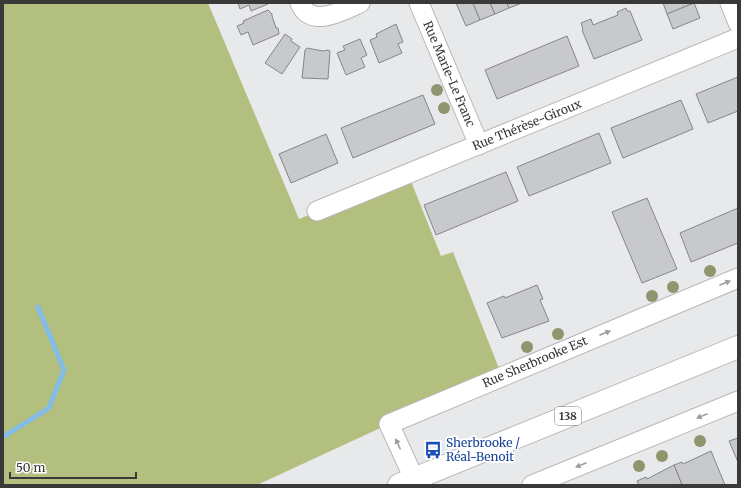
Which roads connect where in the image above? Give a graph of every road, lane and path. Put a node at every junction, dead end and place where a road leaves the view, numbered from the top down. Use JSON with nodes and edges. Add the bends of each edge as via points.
{"nodes":[{"id":1,"x":300,"y":3,"type":"edge"},
{"id":2,"x":360,"y":3,"type":"edge"},
{"id":3,"x":419,"y":3,"type":"edge"},
{"id":4,"x":730,"y":3,"type":"edge"},
{"id":5,"x":738,"y":23,"type":"edge"},
{"id":6,"x":738,"y":38,"type":"edge"},
{"id":7,"x":479,"y":144,"type":"junction"},
{"id":8,"x":317,"y":211,"type":"dead end"},
{"id":9,"x":738,"y":278,"type":"edge"},
{"id":10,"x":738,"y":347,"type":"edge"},
{"id":11,"x":738,"y":401,"type":"edge"},
{"id":12,"x":410,"y":483,"type":"edge"},
{"id":13,"x":532,"y":485,"type":"edge"}],
"edges":[{"from":1,"to":2,"type":"street","via":[[303,10],[314,16],[328,16]]},
{"from":3,"to":7,"type":"street","name":"Rue Marie-Le Franc"},
{"from":4,"to":5,"type":"street"},
{"from":6,"to":7,"type":"street","name":"Rue Thérèse-Giroux"},
{"from":7,"to":8,"type":"street","name":"Rue Thérèse-Giroux"},
{"from":12,"to":9,"type":"street","name":"Rue Sherbrooke Est","one_way":true,"via":[[389,424]]},
{"from":10,"to":12,"type":"main road","name":"Rue Sherbrooke Est","number":"138"},
{"from":11,"to":13,"type":"street","one_way":true}]}
